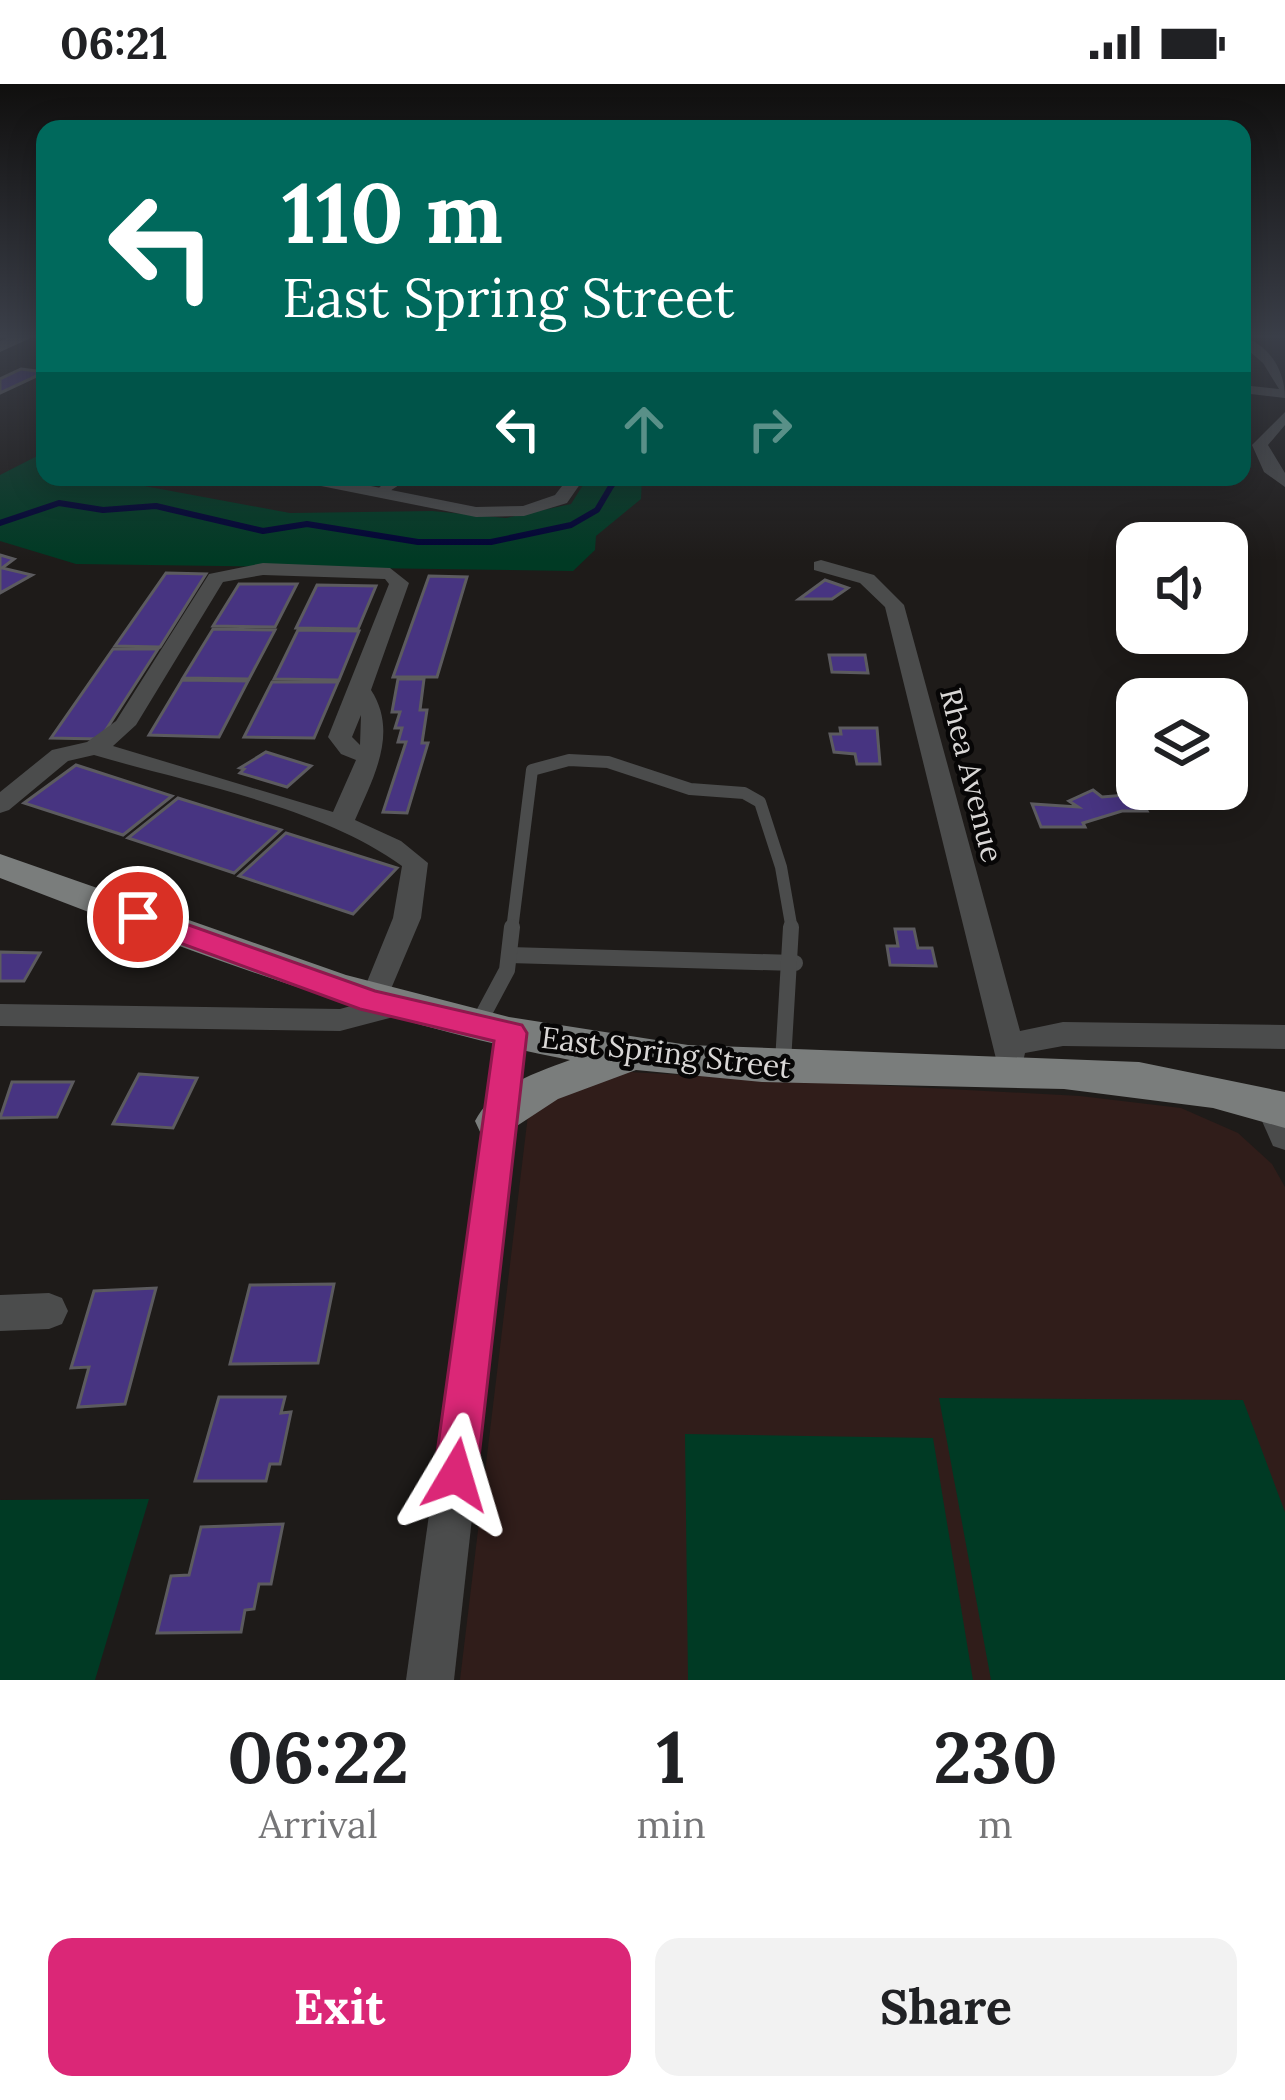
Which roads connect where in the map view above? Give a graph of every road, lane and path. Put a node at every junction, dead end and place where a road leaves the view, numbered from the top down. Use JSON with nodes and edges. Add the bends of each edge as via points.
{"nodes":[{"id":1,"x":1285,"y":416,"type":"edge"},
{"id":2,"x":1285,"y":457,"type":"edge"},
{"id":3,"x":1264,"y":458,"type":"junction"},
{"id":4,"x":1285,"y":482,"type":"edge"},
{"id":5,"x":356,"y":486,"type":"edge"},
{"id":6,"x":389,"y":486,"type":"edge"},
{"id":7,"x":570,"y":486,"type":"edge"},
{"id":8,"x":383,"y":490,"type":"junction"},
{"id":9,"x":821,"y":566,"type":"dead end"},
{"id":10,"x":95,"y":748,"type":"junction"},
{"id":11,"x":0,"y":805,"type":"edge"},
{"id":12,"x":340,"y":825,"type":"junction"},
{"id":13,"x":0,"y":865,"type":"edge"},
{"id":14,"x":509,"y":955,"type":"junction"},
{"id":15,"x":795,"y":963,"type":"junction"},
{"id":16,"x":381,"y":1003,"type":"junction"},
{"id":17,"x":0,"y":1015,"type":"edge"},
{"id":18,"x":494,"y":1029,"type":"junction"},
{"id":19,"x":1285,"y":1037,"type":"edge"},
{"id":20,"x":638,"y":1054,"type":"junction"},
{"id":21,"x":1009,"y":1059,"type":"junction"},
{"id":22,"x":783,"y":1067,"type":"junction"},
{"id":23,"x":1280,"y":1117,"type":"edge"},
{"id":24,"x":497,"y":1121,"type":"junction"},
{"id":25,"x":49,"y":1311,"type":"dead end"},
{"id":26,"x":0,"y":1313,"type":"edge"},
{"id":27,"x":430,"y":1680,"type":"edge"}],
"edges":[{"from":1,"to":3,"type":"street","via":[[1260,446]]},
{"from":2,"to":3,"type":"street"},
{"from":3,"to":4,"type":"street"},
{"from":5,"to":8,"type":"street"},
{"from":6,"to":8,"type":"lane"},
{"from":7,"to":8,"type":"street","via":[[561,499],[524,511],[435,507]]},
{"from":9,"to":21,"type":"street","name":"Rhea Avenue","via":[[868,579],[894,605]]},
{"from":10,"to":11,"type":"street","via":[[60,755]]},
{"from":10,"to":12,"type":"street"},
{"from":10,"to":12,"type":"street","via":[[125,724],[216,578],[263,569],[395,578],[398,590],[340,737],[368,757]]},
{"from":12,"to":16,"type":"street","via":[[401,848],[415,863]]},
{"from":13,"to":16,"type":"main road","name":"East Spring Street"},
{"from":14,"to":15,"type":"lane"},
{"from":14,"to":15,"type":"lane","via":[[532,770],[552,761],[630,763],[691,791],[761,803],[783,870]]},
{"from":14,"to":18,"type":"lane"},
{"from":15,"to":22,"type":"lane"},
{"from":16,"to":17,"type":"street","via":[[340,1020]]},
{"from":16,"to":18,"type":"main road","name":"East Spring Street"},
{"from":18,"to":20,"type":"main road","name":"East Spring Street"},
{"from":18,"to":24,"type":"street"},
{"from":19,"to":21,"type":"street","via":[[1063,1034]]},
{"from":20,"to":22,"type":"main road","name":"East Spring Street"},
{"from":20,"to":24,"type":"main road","via":[[543,1087]]},
{"from":21,"to":22,"type":"main road","name":"East Spring Street"},
{"from":21,"to":23,"type":"main road","name":"East Spring Street","via":[[1196,1089]]},
{"from":24,"to":27,"type":"street"},
{"from":25,"to":26,"type":"street"}]}
